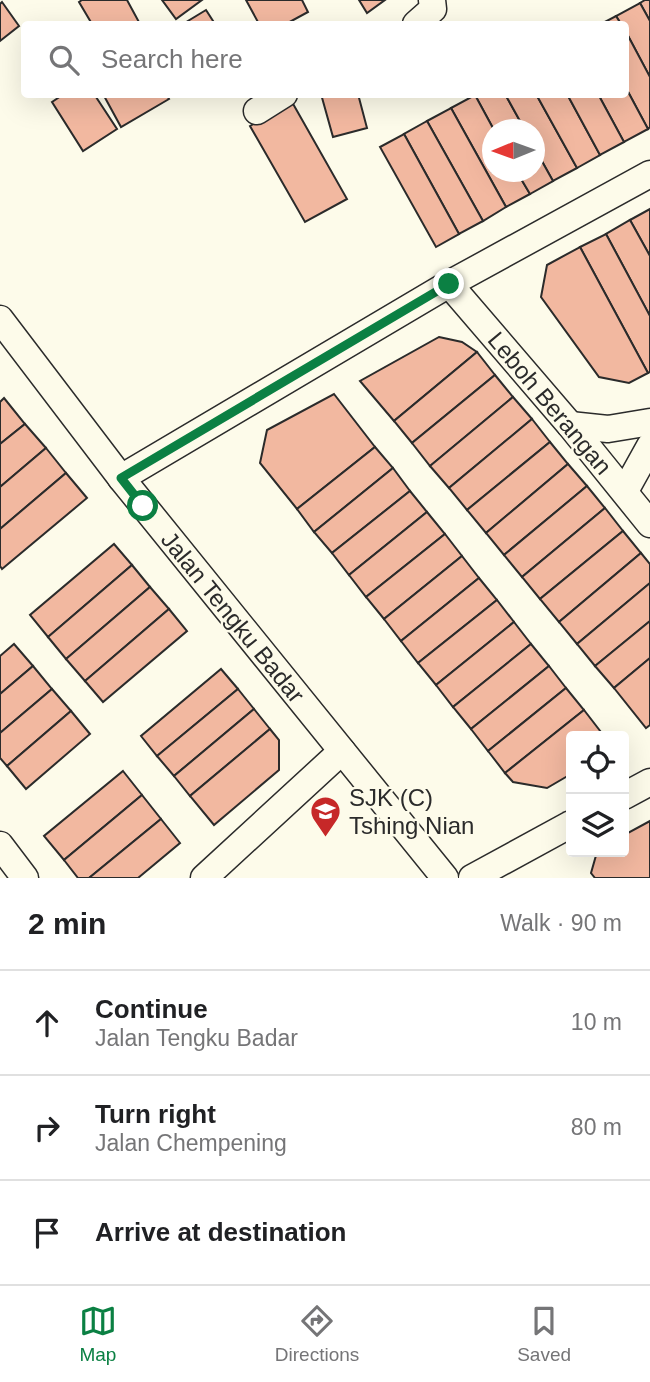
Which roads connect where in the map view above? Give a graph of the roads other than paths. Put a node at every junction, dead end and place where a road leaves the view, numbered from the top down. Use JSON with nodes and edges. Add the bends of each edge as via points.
{"nodes":[{"id":1,"x":432,"y":0,"type":"edge"},
{"id":2,"x":419,"y":21,"type":"edge"},
{"id":3,"x":278,"y":98,"type":"edge"},
{"id":4,"x":257,"y":111,"type":"dead end"},
{"id":5,"x":650,"y":174,"type":"edge"},
{"id":6,"x":449,"y":284,"type":"junction"},
{"id":7,"x":1,"y":322,"type":"edge"},
{"id":8,"x":650,"y":422,"type":"edge"},
{"id":9,"x":570,"y":425,"type":"junction"},
{"id":10,"x":650,"y":446,"type":"edge"},
{"id":11,"x":121,"y":478,"type":"junction"},
{"id":12,"x":625,"y":491,"type":"junction"},
{"id":13,"x":650,"y":524,"type":"edge"},
{"id":14,"x":342,"y":751,"type":"junction"},
{"id":15,"x":650,"y":782,"type":"edge"},
{"id":16,"x":628,"y":794,"type":"edge"},
{"id":17,"x":566,"y":827,"type":"edge"},
{"id":18,"x":0,"y":845,"type":"edge"},
{"id":19,"x":25,"y":878,"type":"edge"},
{"id":20,"x":204,"y":878,"type":"edge"},
{"id":21,"x":444,"y":878,"type":"edge"},
{"id":22,"x":472,"y":878,"type":"edge"}],
"edges":[{"from":1,"to":2,"type":"street","via":[[433,9]]},
{"from":3,"to":4,"type":"street"},
{"from":5,"to":6,"type":"street"},
{"from":6,"to":9,"type":"street","name":"Leboh Berangan"},
{"from":6,"to":11,"type":"street"},
{"from":7,"to":11,"type":"street","name":"Jalan Tengku Badar"},
{"from":8,"to":9,"type":"street","via":[[608,429]]},
{"from":9,"to":12,"type":"street","name":"Leboh Berangan"},
{"from":10,"to":12,"type":"street"},
{"from":11,"to":14,"type":"street","name":"Jalan Tengku Badar"},
{"from":12,"to":13,"type":"street","name":"Leboh Berangan"},
{"from":14,"to":20,"type":"street"},
{"from":14,"to":21,"type":"street","name":"Jalan Tengku Badar"},
{"from":15,"to":16,"type":"street"},
{"from":17,"to":22,"type":"street"},
{"from":18,"to":19,"type":"street"}]}
